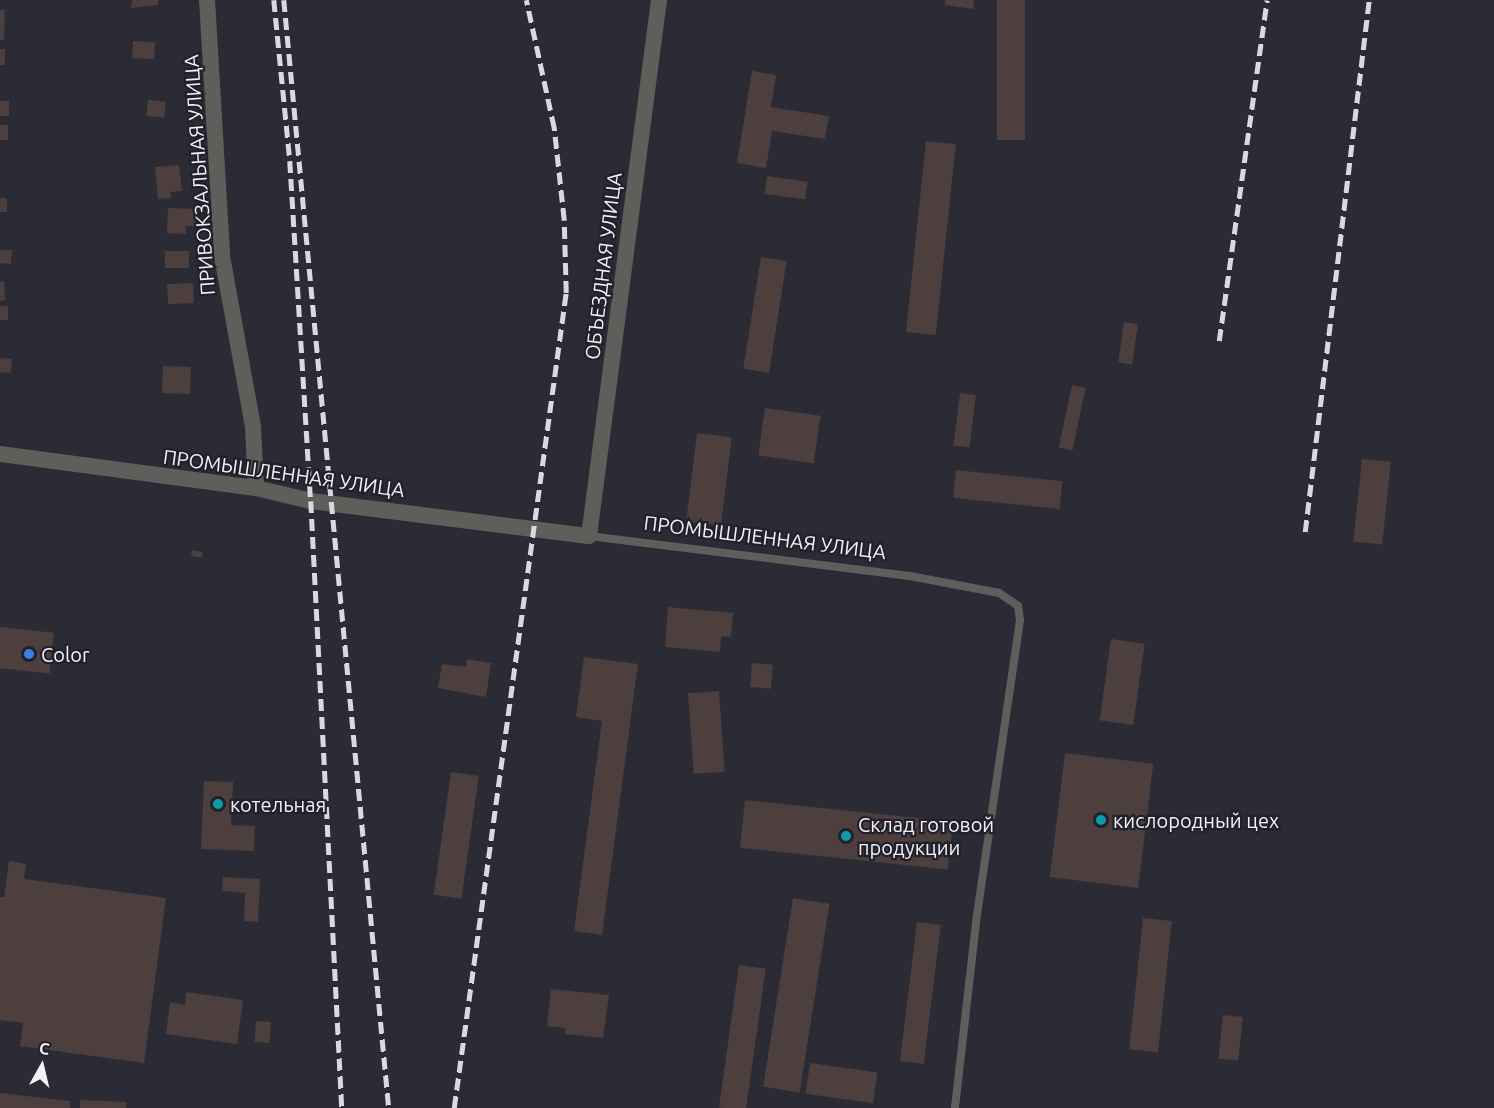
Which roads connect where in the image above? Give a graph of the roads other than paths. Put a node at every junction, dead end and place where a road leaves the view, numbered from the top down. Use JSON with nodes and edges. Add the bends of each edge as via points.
{"nodes":[{"id":1,"x":207,"y":0,"type":"edge"},
{"id":2,"x":659,"y":0,"type":"edge"},
{"id":3,"x":0,"y":454,"type":"edge"},
{"id":4,"x":256,"y":488,"type":"junction"},
{"id":5,"x":589,"y":536,"type":"junction"},
{"id":6,"x":955,"y":1108,"type":"edge"}],
"edges":[{"from":1,"to":4,"type":"street","name":"ПРИВОКЗАЛЬНАЯ УЛИЦА","via":[[222,256],[253,427]]},
{"from":2,"to":5,"type":"street","name":"ОБЪЕЗДНАЯ УЛИЦА"},
{"from":3,"to":4,"type":"street","name":"ПРОМЫШЛЕННАЯ УЛИЦА"},
{"from":4,"to":5,"type":"street","name":"ПРОМЫШЛЕННАЯ УЛИЦА","via":[[311,501]]},
{"from":5,"to":6,"type":"lane","name":"ПРОМЫШЛЕННАЯ УЛИЦА","via":[[921,578],[999,593],[1018,606],[1020,620],[976,923]]}]}
